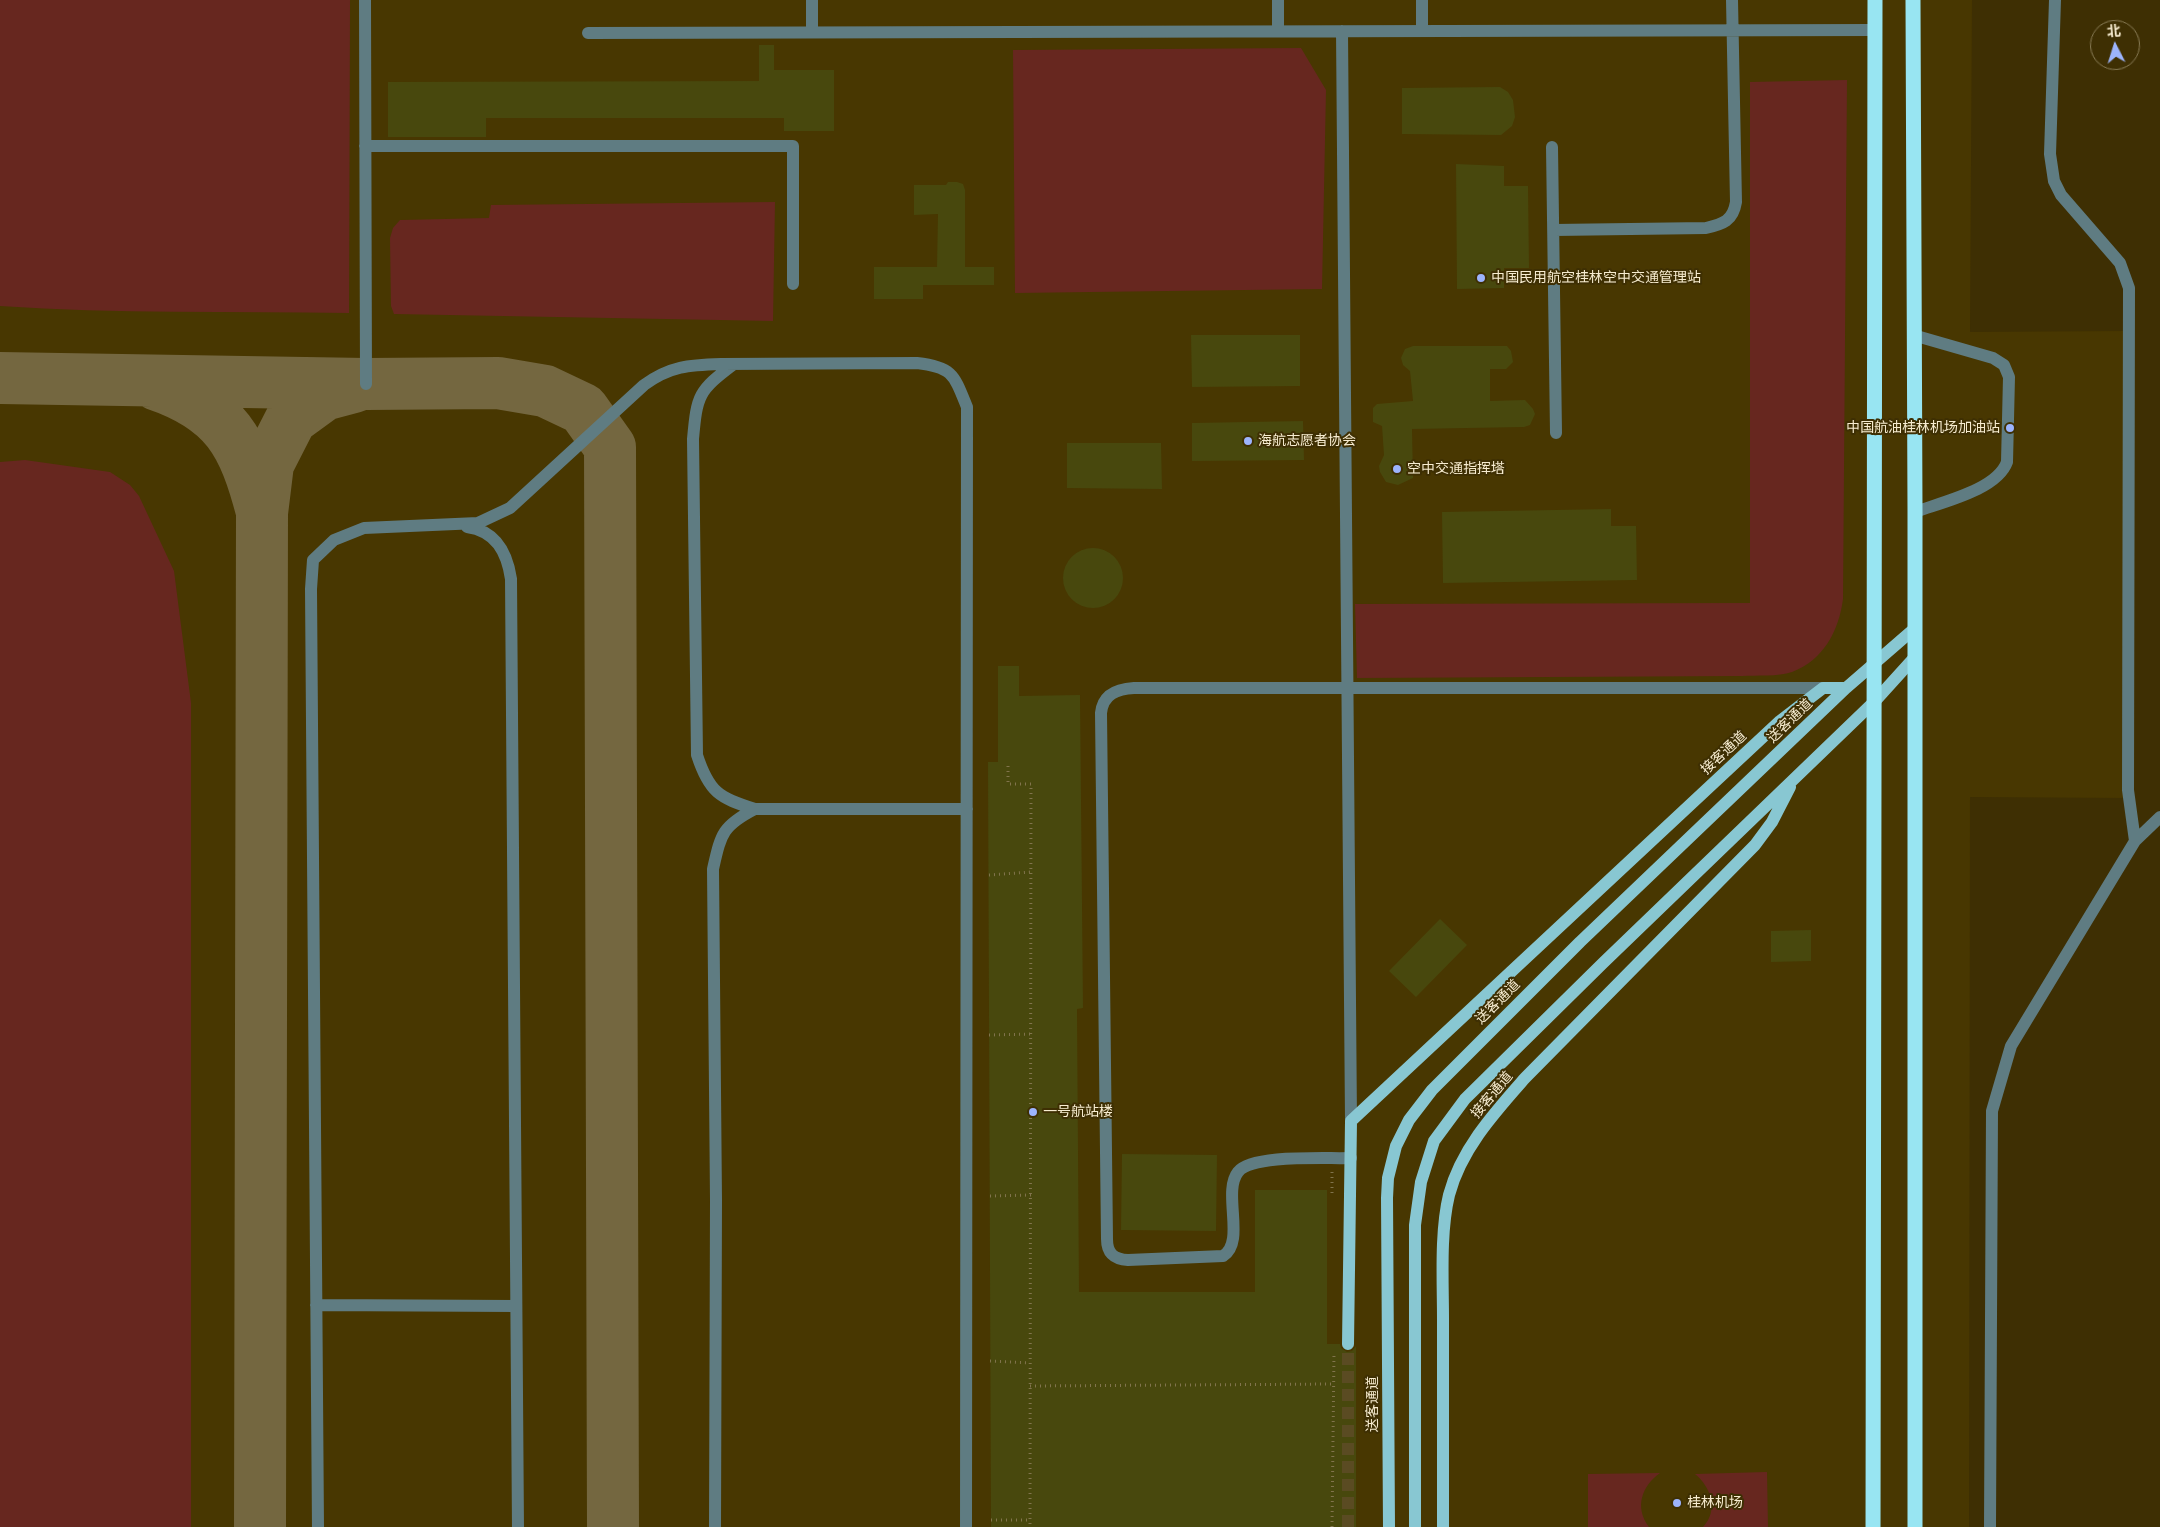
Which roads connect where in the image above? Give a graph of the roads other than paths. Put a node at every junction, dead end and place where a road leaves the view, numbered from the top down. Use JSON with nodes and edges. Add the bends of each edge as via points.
{"nodes":[{"id":1,"x":365,"y":0,"type":"edge"},
{"id":2,"x":812,"y":0,"type":"edge"},
{"id":3,"x":1278,"y":0,"type":"edge"},
{"id":4,"x":1422,"y":0,"type":"edge"},
{"id":5,"x":1732,"y":0,"type":"edge"},
{"id":6,"x":1874,"y":0,"type":"edge"},
{"id":7,"x":1913,"y":0,"type":"edge"},
{"id":8,"x":2055,"y":0,"type":"edge"},
{"id":9,"x":1874,"y":30,"type":"junction"},
{"id":10,"x":1278,"y":31,"type":"junction"},
{"id":11,"x":1342,"y":31,"type":"junction"},
{"id":12,"x":1422,"y":31,"type":"junction"},
{"id":13,"x":1732,"y":31,"type":"junction"},
{"id":14,"x":812,"y":32,"type":"junction"},
{"id":15,"x":588,"y":33,"type":"dead end"},
{"id":16,"x":365,"y":146,"type":"junction"},
{"id":17,"x":1552,"y":147,"type":"dead end"},
{"id":18,"x":1554,"y":230,"type":"junction"},
{"id":19,"x":793,"y":284,"type":"dead end"},
{"id":20,"x":1913,"y":335,"type":"junction"},
{"id":21,"x":734,"y":364,"type":"junction"},
{"id":22,"x":366,"y":384,"type":"dead end"},
{"id":23,"x":1556,"y":433,"type":"dead end"},
{"id":24,"x":1915,"y":512,"type":"junction"},
{"id":25,"x":455,"y":525,"type":"junction"},
{"id":26,"x":1914,"y":629,"type":"junction"},
{"id":27,"x":1914,"y":658,"type":"junction"},
{"id":28,"x":1874,"y":663,"type":"junction"},
{"id":29,"x":1823,"y":688,"type":"junction"},
{"id":30,"x":1846,"y":688,"type":"junction"},
{"id":31,"x":1348,"y":690,"type":"junction"},
{"id":32,"x":1876,"y":700,"type":"junction"},
{"id":33,"x":1794,"y":778,"type":"junction"},
{"id":34,"x":967,"y":808,"type":"junction"},
{"id":35,"x":756,"y":809,"type":"junction"},
{"id":36,"x":2160,"y":817,"type":"edge"},
{"id":37,"x":2135,"y":841,"type":"junction"},
{"id":38,"x":1351,"y":1121,"type":"junction"},
{"id":39,"x":1351,"y":1158,"type":"junction"},
{"id":40,"x":316,"y":1306,"type":"junction"},
{"id":41,"x":516,"y":1306,"type":"junction"},
{"id":42,"x":1348,"y":1344,"type":"tunnel mouth"},
{"id":43,"x":318,"y":1527,"type":"edge"},
{"id":44,"x":518,"y":1527,"type":"edge"},
{"id":45,"x":714,"y":1527,"type":"edge"},
{"id":46,"x":966,"y":1527,"type":"edge"},
{"id":47,"x":1389,"y":1527,"type":"edge"},
{"id":48,"x":1415,"y":1527,"type":"edge"},
{"id":49,"x":1443,"y":1527,"type":"edge"},
{"id":50,"x":1873,"y":1527,"type":"edge"},
{"id":51,"x":1915,"y":1527,"type":"edge"},
{"id":52,"x":1990,"y":1527,"type":"edge"}],
"edges":[{"from":1,"to":16,"type":"street"},
{"from":2,"to":14,"type":"street"},
{"from":3,"to":10,"type":"street"},
{"from":4,"to":12,"type":"street"},
{"from":5,"to":13,"type":"street"},
{"from":6,"to":9,"type":"highway"},
{"from":7,"to":20,"type":"highway"},
{"from":8,"to":37,"type":"street","via":[[2050,154],[2054,181],[2061,195],[2120,263],[2129,288],[2128,790]]},
{"from":9,"to":13,"type":"street"},
{"from":9,"to":28,"type":"highway"},
{"from":10,"to":11,"type":"street"},
{"from":10,"to":14,"type":"street"},
{"from":11,"to":12,"type":"street"},
{"from":11,"to":31,"type":"street"},
{"from":12,"to":13,"type":"street"},
{"from":13,"to":18,"type":"street","via":[[1736,202],[1729,220],[1706,228]]},
{"from":14,"to":15,"type":"street"},
{"from":16,"to":19,"type":"street","via":[[793,146]]},
{"from":16,"to":22,"type":"street"},
{"from":17,"to":18,"type":"street"},
{"from":18,"to":23,"type":"street"},
{"from":20,"to":24,"type":"highway"},
{"from":20,"to":24,"type":"street","via":[[1993,358],[2004,365],[2009,377],[2007,462],[2001,473],[1987,484]]},
{"from":21,"to":25,"type":"street","via":[[693,365],[662,372],[510,508],[478,523]]},
{"from":21,"to":34,"type":"street","via":[[917,363],[940,366],[956,378],[967,407]]},
{"from":21,"to":35,"type":"street","via":[[709,383],[696,404],[693,439],[697,755],[706,780],[729,801]]},
{"from":24,"to":26,"type":"highway"},
{"from":25,"to":40,"type":"street","via":[[364,528],[334,540],[313,560],[310,589]]},
{"from":25,"to":41,"type":"street","via":[[480,528],[495,538],[508,559],[511,579]]},
{"from":26,"to":27,"type":"highway"},
{"from":26,"to":28,"type":"main road","name":"送客通道"},
{"from":27,"to":32,"type":"main road"},
{"from":27,"to":51,"type":"highway"},
{"from":28,"to":30,"type":"main road","name":"送客通道"},
{"from":28,"to":32,"type":"highway"},
{"from":29,"to":30,"type":"main road"},
{"from":29,"to":31,"type":"street"},
{"from":29,"to":38,"type":"main road","name":"接客通道","via":[[1780,721]]},
{"from":30,"to":47,"type":"main road","name":"送客通道","via":[[1580,942],[1432,1090],[1409,1120],[1396,1146],[1387,1198]]},
{"from":31,"to":38,"type":"street"},
{"from":31,"to":39,"type":"street","via":[[1122,689],[1110,695],[1102,705],[1108,1250],[1116,1258],[1128,1260],[1223,1256],[1232,1245],[1233,1183],[1243,1167],[1259,1160]]},
{"from":32,"to":33,"type":"main road"},
{"from":32,"to":50,"type":"highway"},
{"from":33,"to":48,"type":"main road","via":[[1464,1099],[1434,1141],[1421,1182],[1415,1225]]},
{"from":33,"to":49,"type":"main road","name":"接客通道","via":[[1772,822],[1755,845],[1525,1078],[1496,1110],[1462,1162],[1449,1196],[1443,1254]]},
{"from":34,"to":35,"type":"street"},
{"from":34,"to":46,"type":"street"},
{"from":35,"to":45,"type":"street","via":[[738,817],[720,836],[713,869]]},
{"from":36,"to":37,"type":"street"},
{"from":37,"to":52,"type":"street","via":[[2011,1046],[1992,1110]]},
{"from":38,"to":39,"type":"main road"},
{"from":39,"to":42,"type":"main road"},
{"from":40,"to":41,"type":"street"},
{"from":40,"to":43,"type":"street"},
{"from":41,"to":44,"type":"street"}]}
